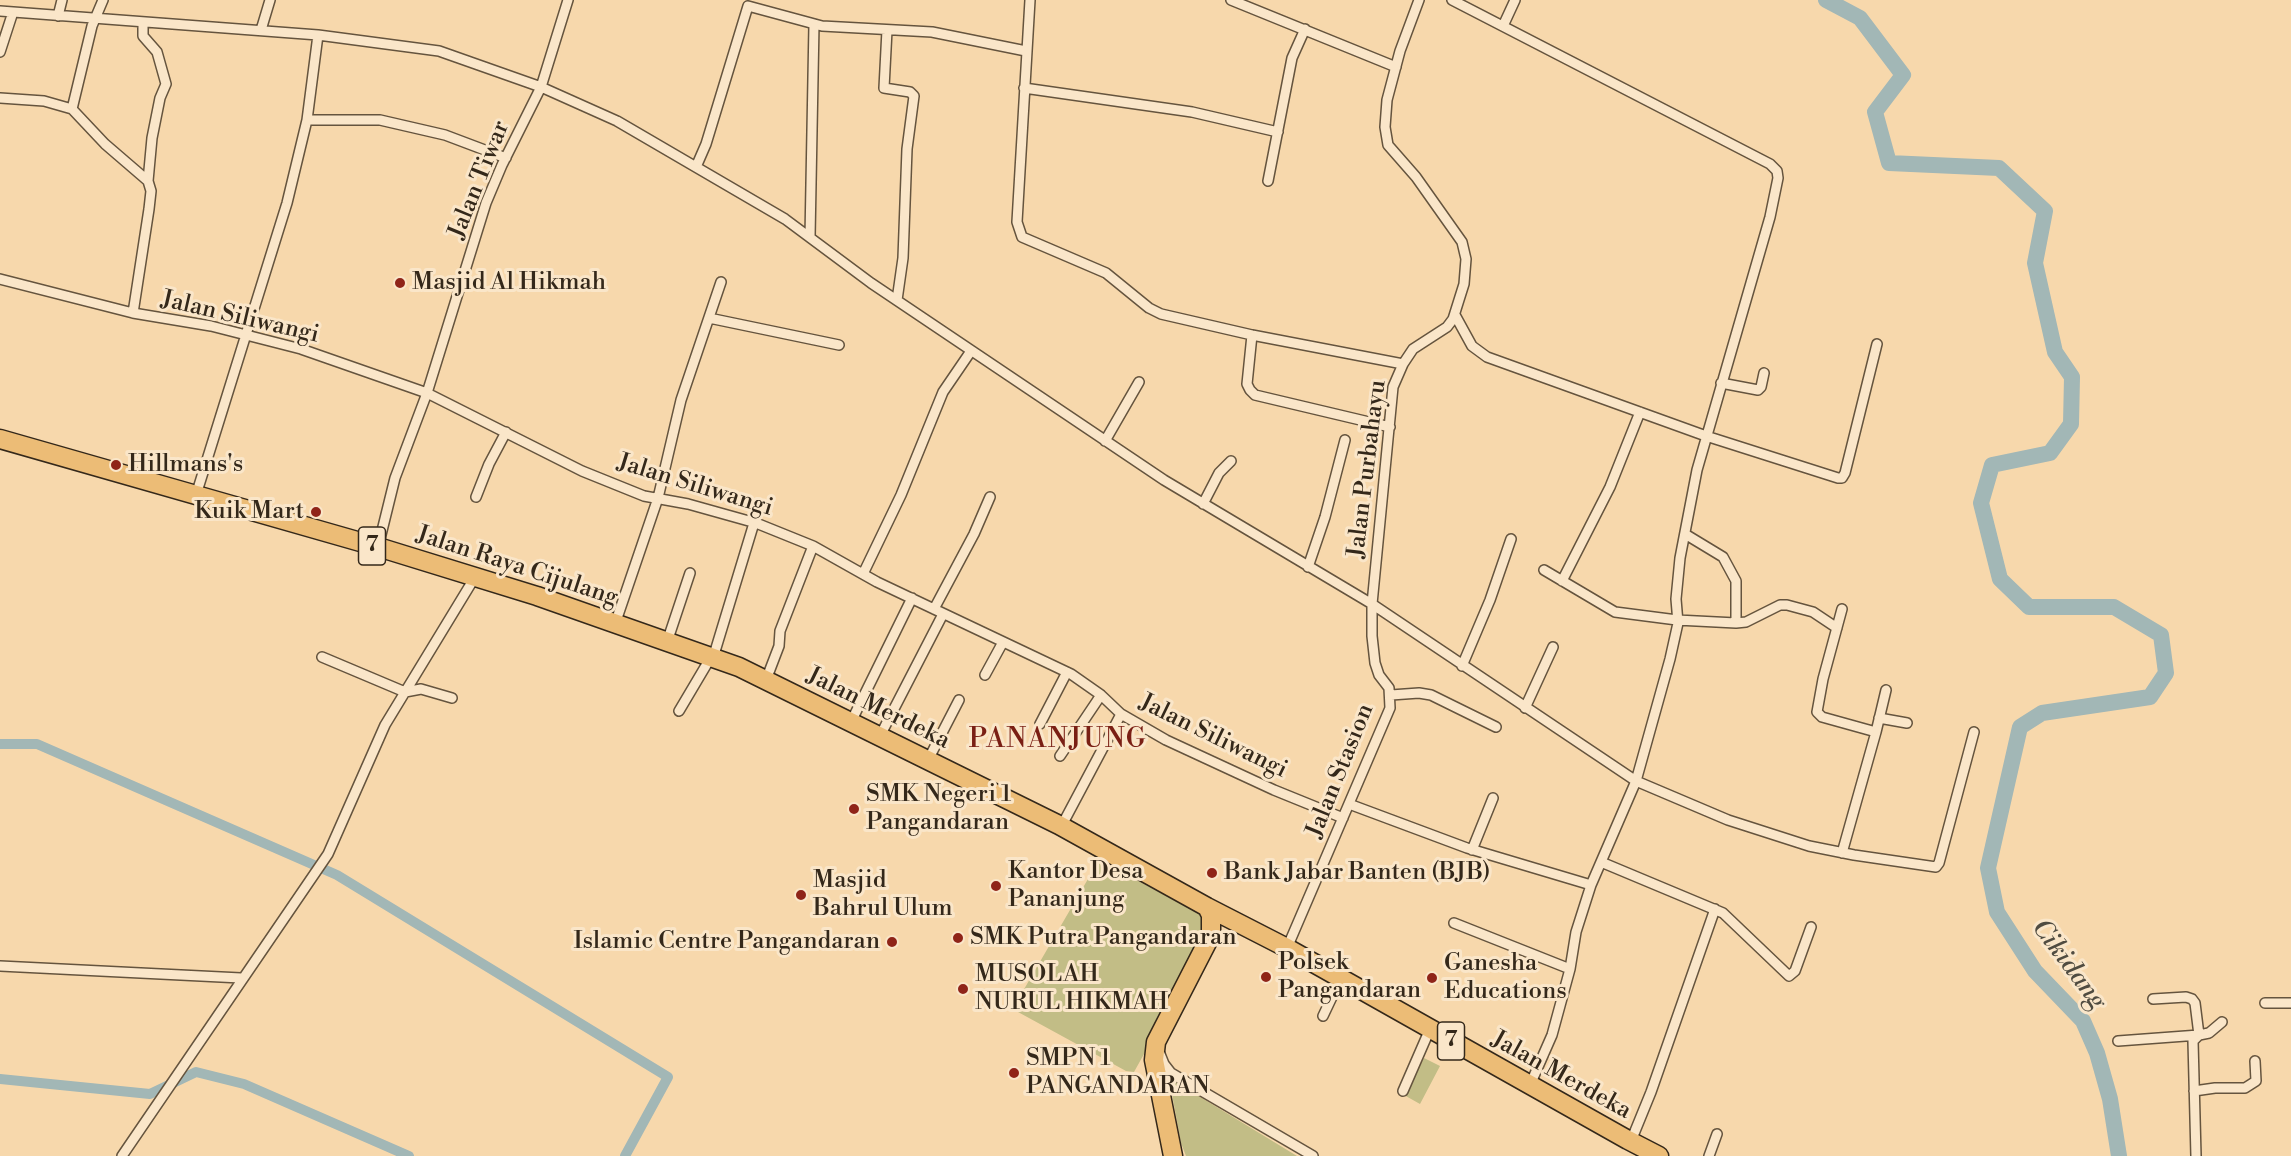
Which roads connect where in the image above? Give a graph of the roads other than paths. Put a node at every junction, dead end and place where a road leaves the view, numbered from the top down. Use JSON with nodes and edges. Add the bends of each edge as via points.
{"nodes":[{"id":1,"x":62,"y":0,"type":"edge"},
{"id":2,"x":103,"y":0,"type":"edge"},
{"id":3,"x":270,"y":0,"type":"edge"},
{"id":4,"x":568,"y":0,"type":"edge"},
{"id":5,"x":1030,"y":0,"type":"edge"},
{"id":6,"x":1231,"y":0,"type":"edge"},
{"id":7,"x":1419,"y":0,"type":"edge"},
{"id":8,"x":1452,"y":0,"type":"edge"},
{"id":9,"x":1515,"y":0,"type":"edge"},
{"id":10,"x":748,"y":3,"type":"edge"},
{"id":11,"x":0,"y":11,"type":"edge"},
{"id":12,"x":13,"y":12,"type":"junction"},
{"id":13,"x":58,"y":16,"type":"junction"},
{"id":14,"x":95,"y":18,"type":"junction"},
{"id":15,"x":143,"y":23,"type":"junction"},
{"id":16,"x":814,"y":24,"type":"junction"},
{"id":17,"x":1503,"y":27,"type":"junction"},
{"id":18,"x":1305,"y":29,"type":"junction"},
{"id":19,"x":261,"y":30,"type":"junction"},
{"id":20,"x":887,"y":30,"type":"junction"},
{"id":21,"x":318,"y":35,"type":"junction"},
{"id":22,"x":1026,"y":51,"type":"junction"},
{"id":23,"x":0,"y":52,"type":"edge"},
{"id":24,"x":1396,"y":67,"type":"junction"},
{"id":25,"x":541,"y":87,"type":"junction"},
{"id":26,"x":1024,"y":88,"type":"junction"},
{"id":27,"x":0,"y":98,"type":"edge"},
{"id":28,"x":72,"y":109,"type":"junction"},
{"id":29,"x":307,"y":120,"type":"junction"},
{"id":30,"x":1278,"y":132,"type":"junction"},
{"id":31,"x":506,"y":158,"type":"junction"},
{"id":32,"x":696,"y":167,"type":"junction"},
{"id":33,"x":147,"y":181,"type":"junction"},
{"id":34,"x":1268,"y":181,"type":"dead end"},
{"id":35,"x":810,"y":237,"type":"junction"},
{"id":36,"x":0,"y":279,"type":"edge"},
{"id":37,"x":721,"y":282,"type":"dead end"},
{"id":38,"x":897,"y":300,"type":"junction"},
{"id":39,"x":133,"y":313,"type":"junction"},
{"id":40,"x":1455,"y":315,"type":"junction"},
{"id":41,"x":709,"y":318,"type":"junction"},
{"id":42,"x":247,"y":335,"type":"junction"},
{"id":43,"x":1252,"y":335,"type":"junction"},
{"id":44,"x":1877,"y":344,"type":"dead end"},
{"id":45,"x":839,"y":345,"type":"dead end"},
{"id":46,"x":971,"y":351,"type":"junction"},
{"id":47,"x":1403,"y":364,"type":"junction"},
{"id":48,"x":1764,"y":373,"type":"dead end"},
{"id":49,"x":1139,"y":382,"type":"dead end"},
{"id":50,"x":1721,"y":383,"type":"junction"},
{"id":51,"x":427,"y":393,"type":"junction"},
{"id":52,"x":1640,"y":412,"type":"junction"},
{"id":53,"x":1390,"y":427,"type":"junction"},
{"id":54,"x":506,"y":432,"type":"junction"},
{"id":55,"x":1706,"y":436,"type":"junction"},
{"id":56,"x":0,"y":439,"type":"edge"},
{"id":57,"x":1345,"y":440,"type":"dead end"},
{"id":58,"x":1105,"y":441,"type":"junction"},
{"id":59,"x":1230,"y":460,"type":"dead end"},
{"id":60,"x":196,"y":495,"type":"junction"},
{"id":61,"x":476,"y":497,"type":"dead end"},
{"id":62,"x":990,"y":497,"type":"dead end"},
{"id":63,"x":658,"y":498,"type":"junction"},
{"id":64,"x":1203,"y":504,"type":"junction"},
{"id":65,"x":754,"y":523,"type":"junction"},
{"id":66,"x":1685,"y":534,"type":"junction"},
{"id":67,"x":1510,"y":539,"type":"dead end"},
{"id":68,"x":813,"y":546,"type":"junction"},
{"id":69,"x":378,"y":547,"type":"junction"},
{"id":70,"x":1308,"y":567,"type":"junction"},
{"id":71,"x":1544,"y":570,"type":"dead end"},
{"id":72,"x":690,"y":573,"type":"dead end"},
{"id":73,"x":863,"y":574,"type":"junction"},
{"id":74,"x":475,"y":577,"type":"junction"},
{"id":75,"x":1562,"y":581,"type":"junction"},
{"id":76,"x":912,"y":598,"type":"junction"},
{"id":77,"x":1372,"y":604,"type":"junction"},
{"id":78,"x":1842,"y":609,"type":"dead end"},
{"id":79,"x":938,"y":611,"type":"junction"},
{"id":80,"x":1736,"y":619,"type":"junction"},
{"id":81,"x":1677,"y":620,"type":"junction"},
{"id":82,"x":615,"y":624,"type":"junction"},
{"id":83,"x":1837,"y":628,"type":"junction"},
{"id":84,"x":667,"y":642,"type":"junction"},
{"id":85,"x":1003,"y":642,"type":"junction"},
{"id":86,"x":1552,"y":647,"type":"dead end"},
{"id":87,"x":322,"y":657,"type":"dead end"},
{"id":88,"x":712,"y":657,"type":"junction"},
{"id":89,"x":1462,"y":666,"type":"junction"},
{"id":90,"x":739,"y":667,"type":"joint"},
{"id":91,"x":1067,"y":672,"type":"junction"},
{"id":92,"x":985,"y":675,"type":"dead end"},
{"id":93,"x":766,"y":680,"type":"junction"},
{"id":94,"x":1886,"y":690,"type":"dead end"},
{"id":95,"x":405,"y":692,"type":"junction"},
{"id":96,"x":1101,"y":695,"type":"junction"},
{"id":97,"x":1391,"y":695,"type":"junction"},
{"id":98,"x":452,"y":698,"type":"dead end"},
{"id":99,"x":959,"y":700,"type":"dead end"},
{"id":100,"x":1525,"y":708,"type":"junction"},
{"id":101,"x":679,"y":711,"type":"dead end"},
{"id":102,"x":1121,"y":714,"type":"junction"},
{"id":103,"x":1879,"y":718,"type":"junction"},
{"id":104,"x":851,"y":722,"type":"junction"},
{"id":105,"x":1907,"y":723,"type":"dead end"},
{"id":106,"x":1040,"y":724,"type":"dead end"},
{"id":107,"x":1496,"y":727,"type":"dead end"},
{"id":108,"x":1876,"y":732,"type":"junction"},
{"id":109,"x":1974,"y":732,"type":"dead end"},
{"id":110,"x":880,"y":736,"type":"junction"},
{"id":111,"x":1060,"y":756,"type":"dead end"},
{"id":112,"x":928,"y":760,"type":"junction"},
{"id":113,"x":1636,"y":782,"type":"junction"},
{"id":114,"x":1493,"y":798,"type":"dead end"},
{"id":115,"x":1349,"y":804,"type":"junction"},
{"id":116,"x":1343,"y":818,"type":"junction"},
{"id":117,"x":1061,"y":827,"type":"junction"},
{"id":118,"x":1472,"y":850,"type":"junction"},
{"id":119,"x":1842,"y":853,"type":"junction"},
{"id":120,"x":1601,"y":862,"type":"junction"},
{"id":121,"x":1591,"y":885,"type":"junction"},
{"id":122,"x":1207,"y":907,"type":"junction"},
{"id":123,"x":1715,"y":909,"type":"junction"},
{"id":124,"x":1454,"y":922,"type":"dead end"},
{"id":125,"x":1244,"y":924,"type":"junction"},
{"id":126,"x":1811,"y":927,"type":"dead end"},
{"id":127,"x":1210,"y":935,"type":"junction"},
{"id":128,"x":1287,"y":948,"type":"junction"},
{"id":129,"x":0,"y":966,"type":"edge"},
{"id":130,"x":1570,"y":969,"type":"junction"},
{"id":131,"x":241,"y":978,"type":"junction"},
{"id":132,"x":1341,"y":978,"type":"junction"},
{"id":133,"x":2153,"y":999,"type":"dead end"},
{"id":134,"x":2265,"y":1003,"type":"dead end"},
{"id":135,"x":2291,"y":1003,"type":"edge"},
{"id":136,"x":1323,"y":1016,"type":"dead end"},
{"id":137,"x":2222,"y":1022,"type":"dead end"},
{"id":138,"x":1430,"y":1029,"type":"junction"},
{"id":139,"x":2199,"y":1035,"type":"junction"},
{"id":140,"x":2118,"y":1041,"type":"dead end"},
{"id":141,"x":1156,"y":1042,"type":"junction"},
{"id":142,"x":2255,"y":1061,"type":"dead end"},
{"id":143,"x":1530,"y":1085,"type":"junction"},
{"id":144,"x":1403,"y":1091,"type":"dead end"},
{"id":145,"x":2194,"y":1091,"type":"junction"},
{"id":146,"x":1717,"y":1134,"type":"dead end"},
{"id":147,"x":1630,"y":1141,"type":"junction"},
{"id":148,"x":122,"y":1156,"type":"edge"},
{"id":149,"x":1173,"y":1156,"type":"edge"},
{"id":150,"x":1313,"y":1156,"type":"edge"},
{"id":151,"x":1659,"y":1156,"type":"edge"},
{"id":152,"x":1709,"y":1156,"type":"edge"},
{"id":153,"x":2196,"y":1156,"type":"edge"}],
"edges":[{"from":1,"to":13,"type":"street"},
{"from":2,"to":14,"type":"street"},
{"from":3,"to":19,"type":"street"},
{"from":4,"to":25,"type":"street","name":"Jalan Tiwar"},
{"from":5,"to":22,"type":"street"},
{"from":6,"to":18,"type":"street"},
{"from":7,"to":24,"type":"street","name":"Jalan Purbahayu"},
{"from":8,"to":17,"type":"street"},
{"from":9,"to":17,"type":"street"},
{"from":10,"to":16,"type":"street"},
{"from":10,"to":32,"type":"street"},
{"from":11,"to":12,"type":"street"},
{"from":12,"to":13,"type":"street"},
{"from":12,"to":23,"type":"street"},
{"from":13,"to":14,"type":"street"},
{"from":14,"to":15,"type":"street"},
{"from":14,"to":28,"type":"street"},
{"from":15,"to":19,"type":"street"},
{"from":15,"to":33,"type":"street","via":[[143,36],[157,52],[166,84],[152,138]]},
{"from":16,"to":20,"type":"street"},
{"from":16,"to":35,"type":"street"},
{"from":17,"to":50,"type":"street","via":[[1777,171],[1770,217]]},
{"from":18,"to":24,"type":"street"},
{"from":18,"to":30,"type":"street","via":[[1292,58]]},
{"from":19,"to":21,"type":"street"},
{"from":20,"to":22,"type":"street","via":[[936,33]]},
{"from":20,"to":38,"type":"street","via":[[884,88],[914,96]]},
{"from":21,"to":25,"type":"street","via":[[439,51]]},
{"from":21,"to":29,"type":"street"},
{"from":22,"to":26,"type":"street"},
{"from":24,"to":40,"type":"street","name":"Jalan Purbahayu","via":[[1387,100],[1388,145],[1462,242],[1466,259],[1464,284]]},
{"from":25,"to":31,"type":"street","name":"Jalan Tiwar"},
{"from":25,"to":32,"type":"street","via":[[617,121]]},
{"from":26,"to":30,"type":"street","via":[[1192,112]]},
{"from":26,"to":43,"type":"street","via":[[1017,222],[1023,237],[1106,273],[1154,312]]},
{"from":27,"to":28,"type":"street","via":[[49,102]]},
{"from":28,"to":33,"type":"street"},
{"from":29,"to":31,"type":"street","via":[[380,120],[445,135]]},
{"from":29,"to":42,"type":"street"},
{"from":30,"to":34,"type":"street"},
{"from":31,"to":51,"type":"street","name":"Jalan Tiwar","via":[[486,203]]},
{"from":32,"to":35,"type":"street"},
{"from":33,"to":39,"type":"street","via":[[151,190]]},
{"from":35,"to":38,"type":"street"},
{"from":36,"to":39,"type":"street","name":"Jalan Siliwangi"},
{"from":37,"to":41,"type":"street"},
{"from":38,"to":46,"type":"street"},
{"from":39,"to":42,"type":"street","name":"Jalan Siliwangi"},
{"from":40,"to":47,"type":"street","name":"Jalan Purbahayu","via":[[1447,327],[1413,349]]},
{"from":40,"to":52,"type":"street","via":[[1481,355]]},
{"from":41,"to":45,"type":"street"},
{"from":41,"to":63,"type":"street","via":[[675,422]]},
{"from":42,"to":51,"type":"street","name":"Jalan Siliwangi","via":[[301,349]]},
{"from":42,"to":60,"type":"street"},
{"from":43,"to":47,"type":"street"},
{"from":43,"to":53,"type":"street","via":[[1247,377],[1255,395]]},
{"from":44,"to":55,"type":"street","via":[[1842,478]]},
{"from":46,"to":58,"type":"street"},
{"from":46,"to":73,"type":"street","via":[[943,392]]},
{"from":47,"to":53,"type":"street","name":"Jalan Purbahayu","via":[[1393,387]]},
{"from":48,"to":50,"type":"street","via":[[1758,390]]},
{"from":49,"to":58,"type":"street"},
{"from":50,"to":55,"type":"street"},
{"from":51,"to":54,"type":"street","name":"Jalan Siliwangi"},
{"from":51,"to":69,"type":"street","name":"Jalan Tiwar","via":[[395,478]]},
{"from":52,"to":55,"type":"street"},
{"from":52,"to":75,"type":"street","via":[[1610,487]]},
{"from":53,"to":77,"type":"street","name":"Jalan Purbahayu"},
{"from":54,"to":61,"type":"street"},
{"from":54,"to":63,"type":"street","name":"Jalan Siliwangi","via":[[582,471]]},
{"from":55,"to":66,"type":"street"},
{"from":56,"to":60,"type":"highway","name":"Jalan Raya Cijulang","number":"7"},
{"from":57,"to":70,"type":"street"},
{"from":58,"to":64,"type":"street"},
{"from":59,"to":64,"type":"street"},
{"from":60,"to":69,"type":"highway","name":"Jalan Raya Cijulang","number":"7"},
{"from":62,"to":79,"type":"street"},
{"from":63,"to":65,"type":"street","name":"Jalan Siliwangi"},
{"from":63,"to":82,"type":"street"},
{"from":64,"to":70,"type":"street"},
{"from":65,"to":68,"type":"street","name":"Jalan Siliwangi"},
{"from":65,"to":88,"type":"street"},
{"from":66,"to":80,"type":"street","via":[[1723,556],[1736,581]]},
{"from":66,"to":81,"type":"street","via":[[1677,582]]},
{"from":67,"to":89,"type":"street"},
{"from":68,"to":73,"type":"street","name":"Jalan Siliwangi"},
{"from":68,"to":93,"type":"street","via":[[780,631],[779,646]]},
{"from":69,"to":74,"type":"highway","name":"Jalan Raya Cijulang","number":"7"},
{"from":70,"to":77,"type":"street"},
{"from":71,"to":75,"type":"street"},
{"from":72,"to":84,"type":"street"},
{"from":73,"to":76,"type":"street","name":"Jalan Siliwangi"},
{"from":74,"to":82,"type":"highway","name":"Jalan Raya Cijulang","number":"7"},
{"from":74,"to":95,"type":"street"},
{"from":75,"to":81,"type":"street","via":[[1615,612]]},
{"from":76,"to":79,"type":"street","name":"Jalan Siliwangi"},
{"from":76,"to":104,"type":"street"},
{"from":77,"to":89,"type":"street"},
{"from":77,"to":97,"type":"street","name":"Jalan Stasion","via":[[1372,651],[1379,675]]},
{"from":78,"to":83,"type":"street"},
{"from":79,"to":85,"type":"street","name":"Jalan Siliwangi"},
{"from":79,"to":110,"type":"street"},
{"from":80,"to":81,"type":"street"},
{"from":80,"to":83,"type":"street","via":[[1746,622],[1787,605],[1813,612]]},
{"from":81,"to":113,"type":"street"},
{"from":82,"to":84,"type":"highway","name":"Jalan Raya Cijulang","number":"7"},
{"from":83,"to":108,"type":"street","via":[[1817,712],[1822,717]]},
{"from":84,"to":88,"type":"highway","name":"Jalan Raya Cijulang","number":"7"},
{"from":85,"to":91,"type":"street","name":"Jalan Siliwangi"},
{"from":85,"to":92,"type":"street"},
{"from":86,"to":100,"type":"street"},
{"from":87,"to":95,"type":"street"},
{"from":88,"to":90,"type":"highway","name":"Jalan Raya Cijulang","number":"7"},
{"from":88,"to":101,"type":"street"},
{"from":89,"to":100,"type":"street"},
{"from":90,"to":93,"type":"highway","name":"Jalan Merdeka","number":"7"},
{"from":91,"to":96,"type":"street","name":"Jalan Siliwangi"},
{"from":91,"to":106,"type":"street"},
{"from":93,"to":104,"type":"highway","name":"Jalan Merdeka","number":"7"},
{"from":94,"to":103,"type":"street"},
{"from":95,"to":98,"type":"street","via":[[421,689]]},
{"from":95,"to":131,"type":"street","via":[[385,725],[328,854]]},
{"from":96,"to":102,"type":"street","name":"Jalan Siliwangi"},
{"from":96,"to":111,"type":"street"},
{"from":97,"to":107,"type":"street","via":[[1431,695]]},
{"from":97,"to":115,"type":"street","name":"Jalan Stasion","via":[[1390,708]]},
{"from":99,"to":112,"type":"street"},
{"from":100,"to":113,"type":"street"},
{"from":102,"to":116,"type":"street","name":"Jalan Siliwangi","via":[[1176,745]]},
{"from":102,"to":117,"type":"street"},
{"from":103,"to":105,"type":"street"},
{"from":103,"to":108,"type":"street"},
{"from":104,"to":110,"type":"highway","name":"Jalan Merdeka","number":"7"},
{"from":108,"to":119,"type":"street"},
{"from":109,"to":119,"type":"street","via":[[1938,866]]},
{"from":110,"to":112,"type":"highway","name":"Jalan Merdeka","number":"7"},
{"from":112,"to":117,"type":"highway","name":"Jalan Merdeka","number":"7"},
{"from":113,"to":119,"type":"street","via":[[1728,820]]},
{"from":113,"to":120,"type":"street"},
{"from":114,"to":118,"type":"street"},
{"from":115,"to":116,"type":"street","name":"Jalan Stasion"},
{"from":115,"to":118,"type":"street"},
{"from":116,"to":128,"type":"street","name":"Jalan Stasion"},
{"from":117,"to":122,"type":"highway","name":"Jalan Merdeka","number":"7"},
{"from":118,"to":121,"type":"street"},
{"from":120,"to":121,"type":"street"},
{"from":120,"to":123,"type":"street"},
{"from":121,"to":130,"type":"street","via":[[1576,932]]},
{"from":122,"to":125,"type":"highway","name":"Jalan Merdeka","number":"7"},
{"from":122,"to":127,"type":"highway"},
{"from":123,"to":126,"type":"street","via":[[1789,976],[1795,971]]},
{"from":123,"to":147,"type":"street"},
{"from":124,"to":130,"type":"street"},
{"from":125,"to":127,"type":"highway","via":[[1228,926]]},
{"from":125,"to":128,"type":"highway","name":"Jalan Merdeka","number":"7"},
{"from":127,"to":141,"type":"highway"},
{"from":128,"to":132,"type":"highway","name":"Jalan Merdeka","number":"7"},
{"from":129,"to":131,"type":"street"},
{"from":130,"to":143,"type":"street","via":[[1552,1035]]},
{"from":131,"to":148,"type":"street"},
{"from":132,"to":136,"type":"street"},
{"from":132,"to":138,"type":"highway","name":"Jalan Merdeka","number":"7"},
{"from":133,"to":139,"type":"street","via":[[2192,999]]},
{"from":134,"to":135,"type":"street"},
{"from":137,"to":139,"type":"street","via":[[2210,1033]]},
{"from":138,"to":143,"type":"highway","name":"Jalan Merdeka","number":"7"},
{"from":138,"to":144,"type":"street"},
{"from":139,"to":140,"type":"street"},
{"from":139,"to":145,"type":"street","via":[[2193,1041]]},
{"from":141,"to":149,"type":"highway","via":[[1154,1060]]},
{"from":141,"to":150,"type":"street","via":[[1171,1072]]},
{"from":142,"to":145,"type":"street","via":[[2256,1081],[2245,1088]]},
{"from":143,"to":147,"type":"highway","name":"Jalan Merdeka","number":"7"},
{"from":145,"to":153,"type":"street"},
{"from":146,"to":152,"type":"street"},
{"from":147,"to":151,"type":"highway","name":"Jalan Merdeka","number":"7"}]}
